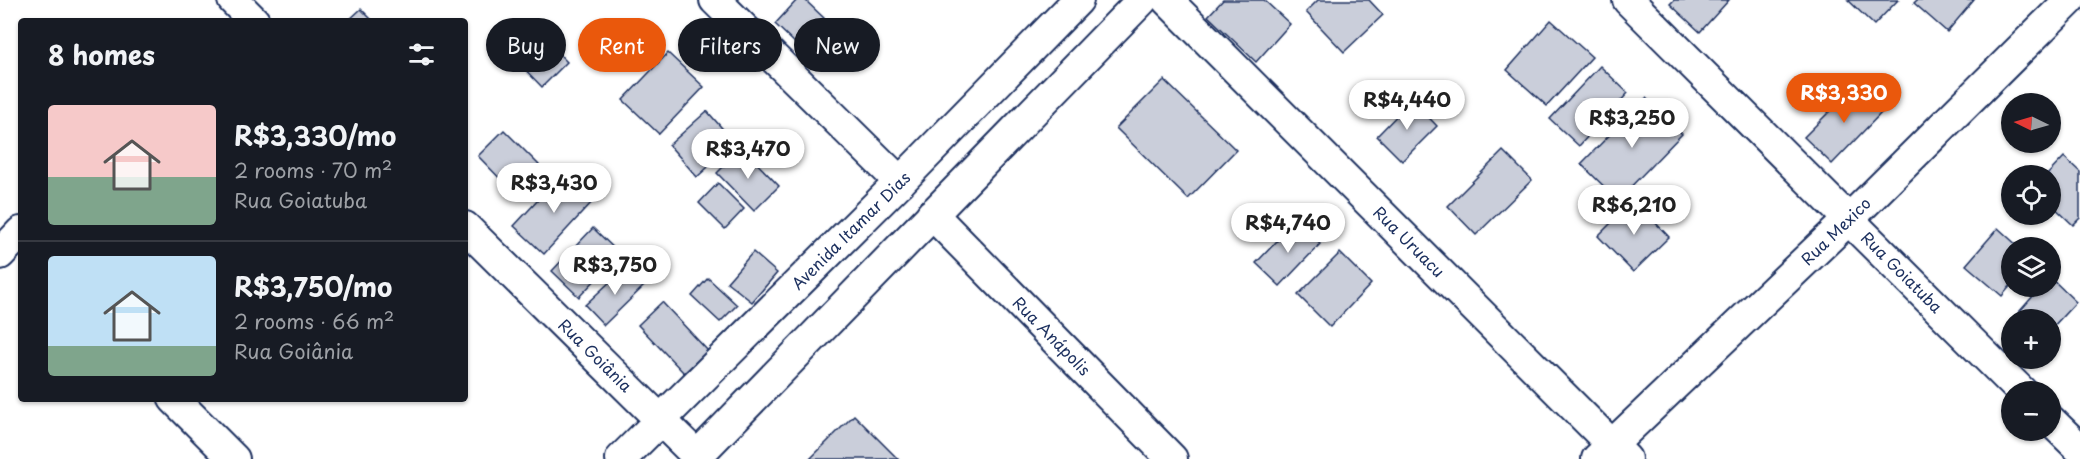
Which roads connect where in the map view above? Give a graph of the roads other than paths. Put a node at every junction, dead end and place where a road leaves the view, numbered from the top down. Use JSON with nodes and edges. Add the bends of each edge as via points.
{"nodes":[{"id":1,"x":715,"y":0,"type":"edge"},
{"id":2,"x":1078,"y":0,"type":"edge"},
{"id":3,"x":1142,"y":0,"type":"edge"},
{"id":4,"x":1167,"y":0,"type":"edge"},
{"id":5,"x":1628,"y":0,"type":"edge"},
{"id":6,"x":2070,"y":0,"type":"edge"},
{"id":7,"x":900,"y":182,"type":"junction"},
{"id":8,"x":932,"y":214,"type":"junction"},
{"id":9,"x":1848,"y":220,"type":"junction"},
{"id":10,"x":468,"y":230,"type":"edge"},
{"id":11,"x":2011,"y":381,"type":"edge"},
{"id":12,"x":177,"y":402,"type":"edge"},
{"id":13,"x":661,"y":419,"type":"junction"},
{"id":14,"x":2061,"y":431,"type":"edge"},
{"id":15,"x":2080,"y":449,"type":"edge"},
{"id":16,"x":1611,"y":454,"type":"edge"},
{"id":17,"x":697,"y":458,"type":"edge"},
{"id":18,"x":234,"y":459,"type":"edge"},
{"id":19,"x":621,"y":459,"type":"edge"},
{"id":20,"x":1172,"y":459,"type":"edge"}],
"edges":[{"from":1,"to":7,"type":"street"},
{"from":2,"to":7,"type":"street","name":"Avenida Itamar Dias"},
{"from":3,"to":8,"type":"street"},
{"from":4,"to":16,"type":"street","name":"Rua Uruacu"},
{"from":5,"to":9,"type":"street","name":"Rua Goiatuba"},
{"from":6,"to":9,"type":"street","name":"Rua Mexico"},
{"from":7,"to":13,"type":"street","name":"Avenida Itamar Dias"},
{"from":8,"to":17,"type":"street"},
{"from":8,"to":20,"type":"street","name":"Rua Anápolis"},
{"from":9,"to":11,"type":"street","name":"Rua Goiatuba"},
{"from":9,"to":16,"type":"street","name":"Rua Mexico"},
{"from":10,"to":13,"type":"street","name":"Rua Goiânia"},
{"from":12,"to":18,"type":"street"},
{"from":13,"to":17,"type":"street","name":"Rua Goiânia"},
{"from":13,"to":19,"type":"street","name":"Avenida Itamar Dias"},
{"from":14,"to":15,"type":"street"}]}
